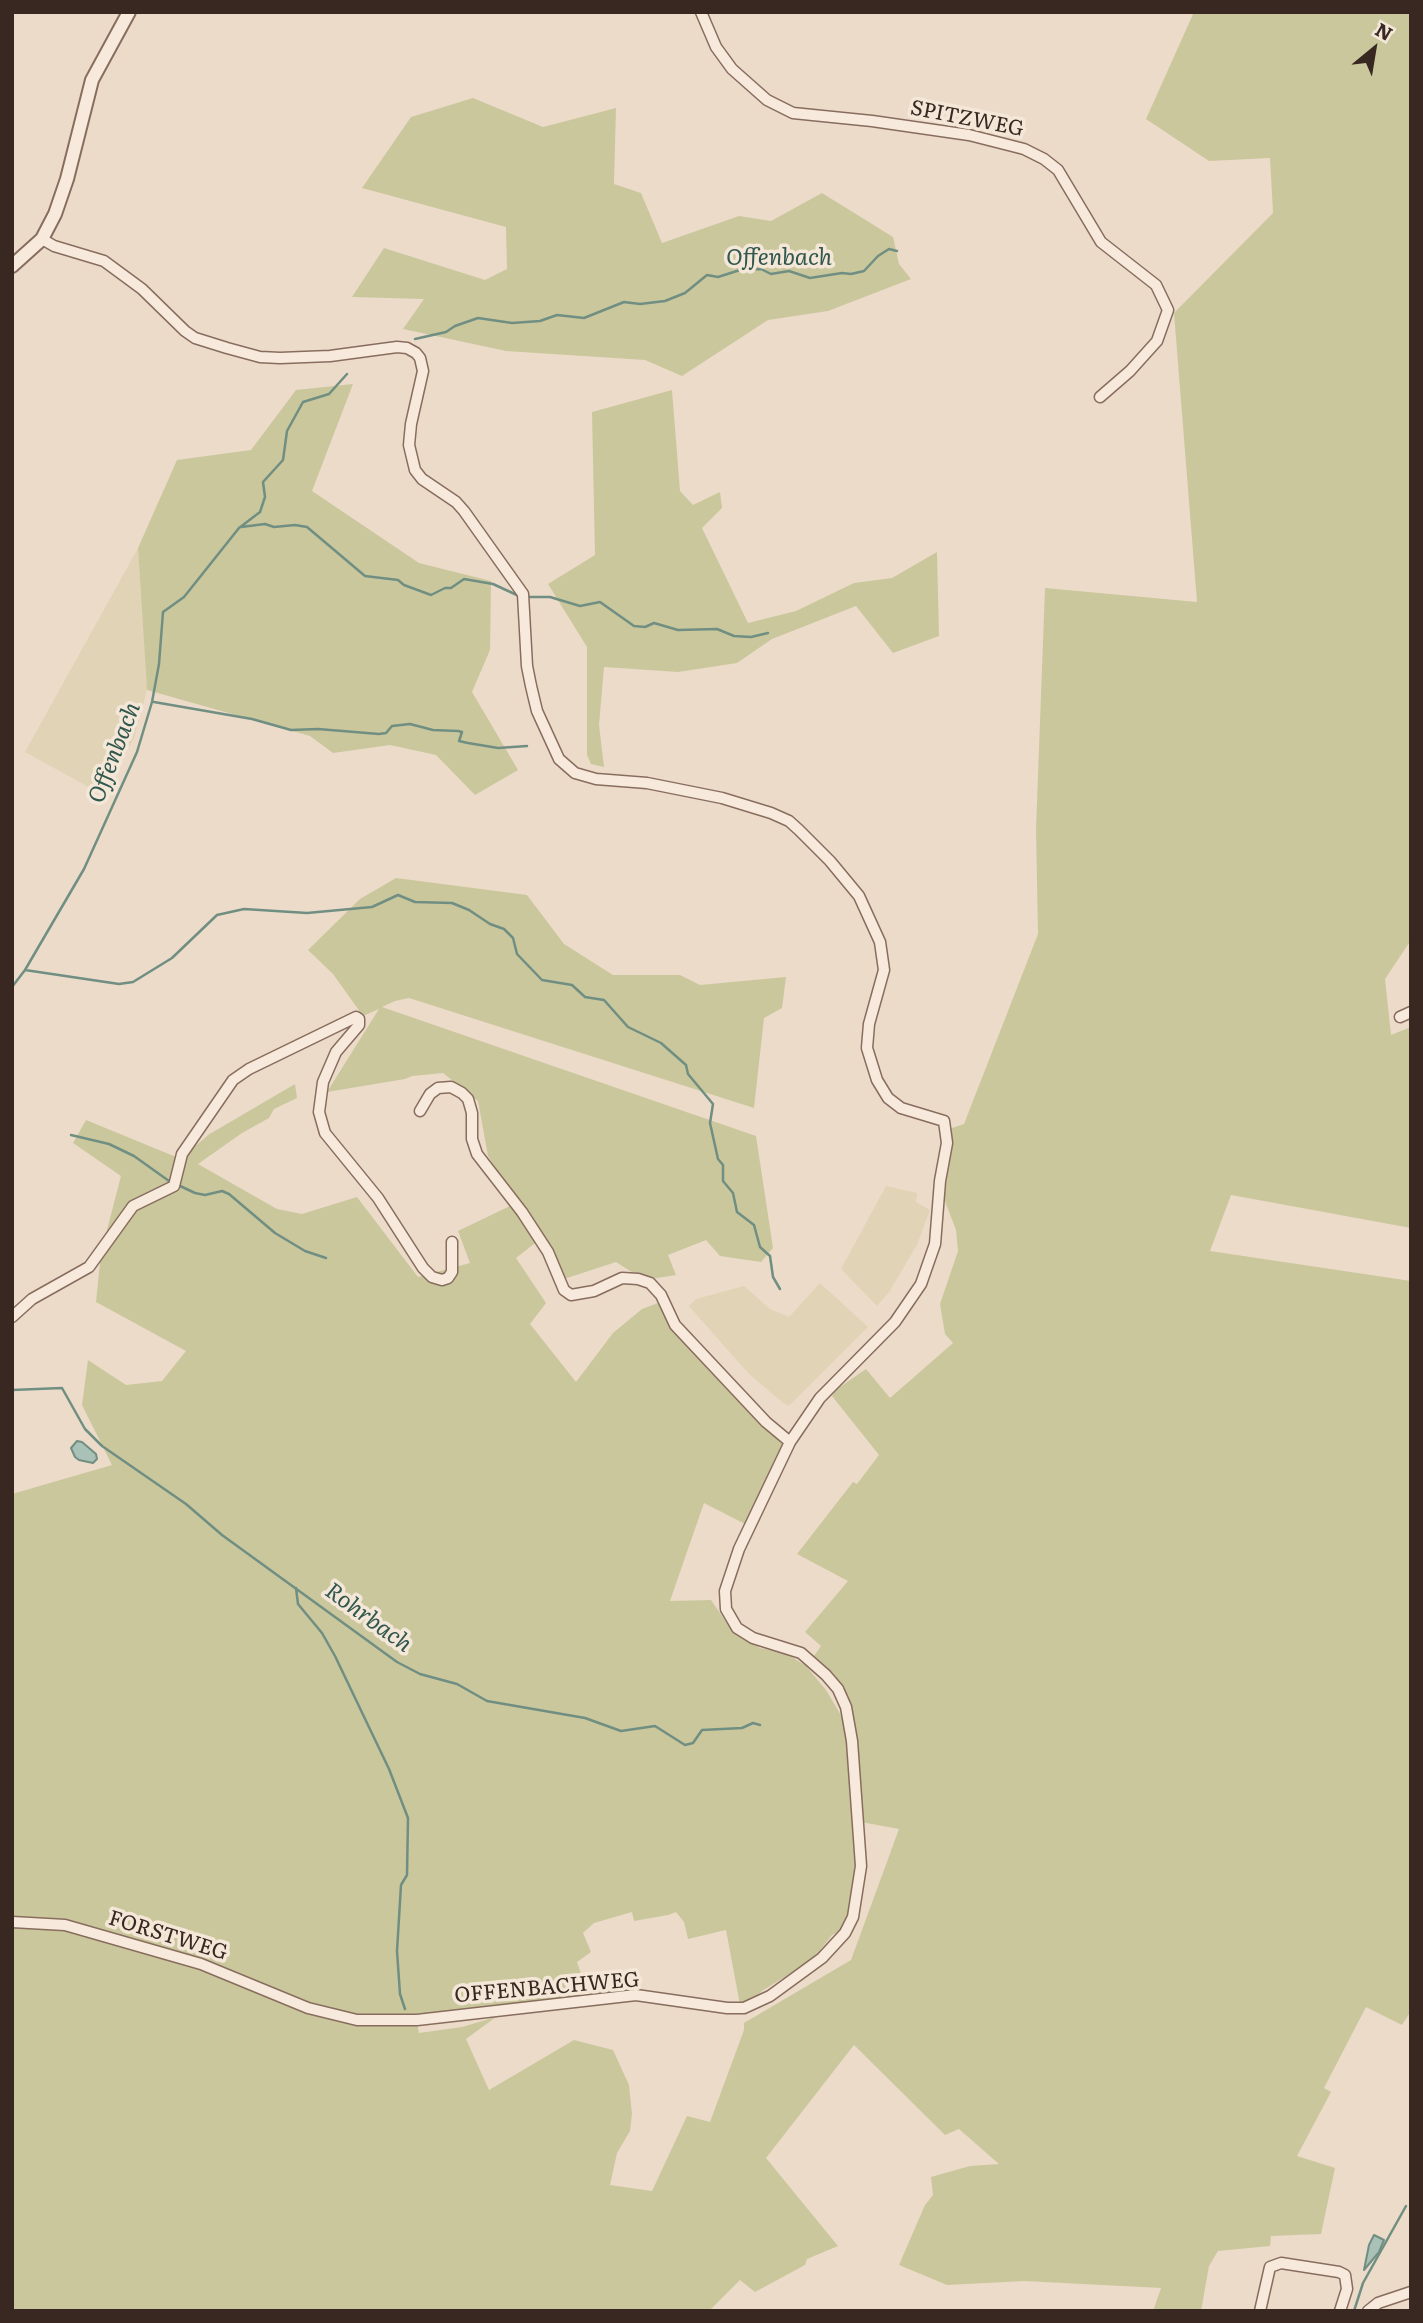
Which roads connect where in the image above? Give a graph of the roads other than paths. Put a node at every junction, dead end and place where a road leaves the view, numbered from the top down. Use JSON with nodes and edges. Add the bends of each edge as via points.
{"nodes":[{"id":1,"x":129,"y":12,"type":"edge"},
{"id":2,"x":701,"y":12,"type":"edge"},
{"id":3,"x":42,"y":239,"type":"junction"},
{"id":4,"x":12,"y":267,"type":"edge"},
{"id":5,"x":1100,"y":397,"type":"dead end"},
{"id":6,"x":1411,"y":1012,"type":"edge"},
{"id":7,"x":1400,"y":1017,"type":"dead end"},
{"id":8,"x":420,"y":1111,"type":"dead end"},
{"id":9,"x":452,"y":1242,"type":"dead end"},
{"id":10,"x":12,"y":1317,"type":"edge"},
{"id":11,"x":790,"y":1442,"type":"junction"},
{"id":12,"x":12,"y":1922,"type":"edge"},
{"id":13,"x":308,"y":2008,"type":"joint"},
{"id":14,"x":1411,"y":2292,"type":"edge"},
{"id":15,"x":1260,"y":2311,"type":"edge"},
{"id":16,"x":1340,"y":2311,"type":"edge"},
{"id":17,"x":1368,"y":2311,"type":"edge"}],
"edges":[{"from":1,"to":3,"type":"street","via":[[92,80],[60,201]]},
{"from":2,"to":5,"type":"street","name":"SPITZWEG","via":[[716,47],[732,68],[767,100],[793,114],[969,135],[1024,149],[1053,165],[1101,242],[1157,285],[1168,310],[1157,341]]},
{"from":3,"to":4,"type":"street"},
{"from":3,"to":11,"type":"street","name":"OFFENBACHWEG","via":[[104,261],[142,289],[185,331],[227,348],[280,358],[397,347],[412,350],[423,371],[410,435],[415,470],[464,511],[523,594],[531,686],[559,759],[575,773],[596,779],[647,783],[722,798],[789,821],[859,896],[884,959],[869,1024],[871,1065],[893,1102],[946,1123],[935,1244],[921,1283],[895,1322],[820,1398]]},
{"from":6,"to":7,"type":"street"},
{"from":8,"to":11,"type":"street","via":[[438,1088],[451,1087],[462,1093],[472,1113],[477,1154],[522,1212],[564,1290],[571,1295],[594,1291],[622,1278],[650,1283],[675,1325],[765,1422]]},
{"from":9,"to":10,"type":"street","via":[[452,1272],[442,1280],[432,1277],[326,1133],[319,1112],[323,1082],[336,1052],[359,1025],[356,1017],[233,1080],[182,1153],[174,1186],[133,1206],[89,1267],[32,1299]]},
{"from":11,"to":13,"type":"street","name":"OFFENBACHWEG","via":[[738,1549],[724,1602],[744,1634],[795,1649],[826,1675],[846,1707],[861,1866],[853,1917],[845,1933],[783,1988],[744,2008],[636,1995],[417,2020],[357,2020]]},
{"from":12,"to":13,"type":"street","name":"FORSTWEG","via":[[65,1925],[189,1961]]},
{"from":14,"to":17,"type":"street"},
{"from":15,"to":16,"type":"street","via":[[1270,2267],[1281,2263],[1345,2275],[1348,2289]]}]}
